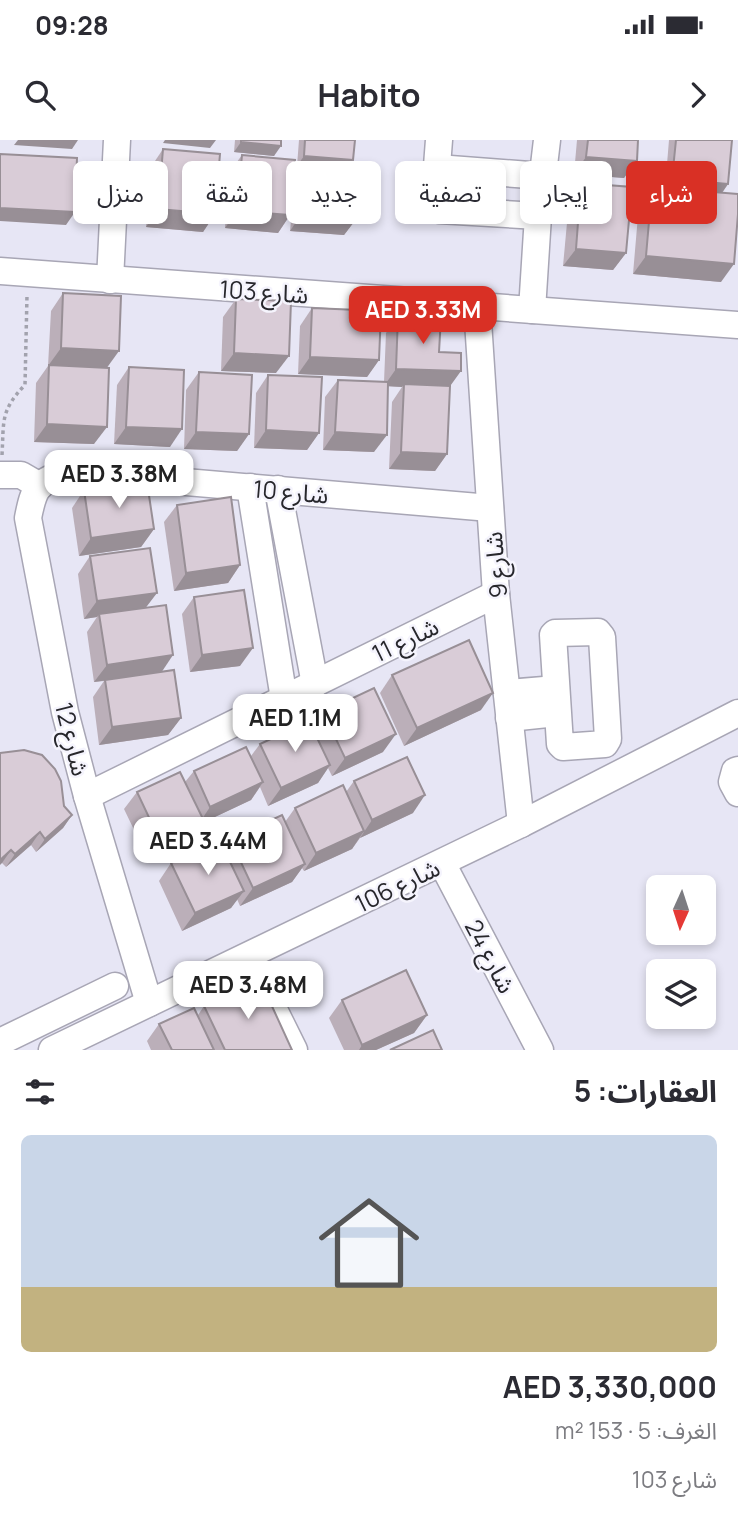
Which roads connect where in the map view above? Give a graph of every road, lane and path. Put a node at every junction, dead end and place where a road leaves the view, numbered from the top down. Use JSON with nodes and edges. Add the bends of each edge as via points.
{"nodes":[{"id":1,"x":117,"y":140,"type":"edge"},
{"id":2,"x":439,"y":140,"type":"edge"},
{"id":3,"x":547,"y":140,"type":"edge"},
{"id":4,"x":438,"y":161,"type":"edge"},
{"id":5,"x":545,"y":161,"type":"edge"},
{"id":6,"x":537,"y":224,"type":"edge"},
{"id":7,"x":0,"y":271,"type":"edge"},
{"id":8,"x":28,"y":273,"type":"junction"},
{"id":9,"x":110,"y":280,"type":"junction"},
{"id":10,"x":477,"y":306,"type":"junction"},
{"id":11,"x":532,"y":310,"type":"junction"},
{"id":12,"x":738,"y":325,"type":"edge"},
{"id":13,"x":1,"y":475,"type":"edge"},
{"id":14,"x":45,"y":482,"type":"junction"},
{"id":15,"x":250,"y":487,"type":"junction"},
{"id":16,"x":278,"y":489,"type":"junction"},
{"id":17,"x":490,"y":508,"type":"junction"},
{"id":18,"x":496,"y":594,"type":"junction"},
{"id":19,"x":316,"y":684,"type":"junction"},
{"id":20,"x":284,"y":699,"type":"junction"},
{"id":21,"x":557,"y":701,"type":"dead end"},
{"id":22,"x":508,"y":705,"type":"junction"},
{"id":23,"x":738,"y":713,"type":"edge"},
{"id":24,"x":738,"y":770,"type":"edge"},
{"id":25,"x":738,"y":793,"type":"edge"},
{"id":26,"x":87,"y":796,"type":"junction"},
{"id":27,"x":521,"y":824,"type":"junction"},
{"id":28,"x":442,"y":863,"type":"junction"},
{"id":29,"x":248,"y":957,"type":"junction"},
{"id":30,"x":115,"y":986,"type":"dead end"},
{"id":31,"x":149,"y":1003,"type":"junction"},
{"id":32,"x":39,"y":1023,"type":"junction"},
{"id":33,"x":0,"y":1042,"type":"edge"},
{"id":34,"x":52,"y":1049,"type":"edge"},
{"id":35,"x":294,"y":1050,"type":"edge"},
{"id":36,"x":540,"y":1050,"type":"edge"}],
"edges":[{"from":1,"to":9,"type":"street"},
{"from":2,"to":4,"type":"street"},
{"from":3,"to":5,"type":"street"},
{"from":6,"to":11,"type":"street"},
{"from":7,"to":8,"type":"street","name":"شارع 103"},
{"from":8,"to":9,"type":"street","name":"شارع 103"},
{"from":8,"to":13,"type":"path","via":[[25,384],[5,412]]},
{"from":9,"to":10,"type":"street","name":"شارع 103"},
{"from":10,"to":11,"type":"street","name":"شارع 103"},
{"from":10,"to":17,"type":"street","name":"شارع 9"},
{"from":11,"to":12,"type":"street","name":"شارع 103"},
{"from":13,"to":14,"type":"street","via":[[21,474]]},
{"from":14,"to":15,"type":"street","name":"شارع 10","via":[[68,472]]},
{"from":14,"to":26,"type":"street","name":"شارع 12","via":[[32,495],[29,518],[65,712]]},
{"from":15,"to":16,"type":"street","name":"شارع 10"},
{"from":15,"to":20,"type":"street"},
{"from":16,"to":17,"type":"street","name":"شارع 10"},
{"from":16,"to":19,"type":"street"},
{"from":17,"to":18,"type":"street","name":"شارع 9"},
{"from":18,"to":19,"type":"street","name":"شارع 11"},
{"from":18,"to":22,"type":"street","name":"شارع 9"},
{"from":19,"to":20,"type":"street","name":"شارع 11"},
{"from":20,"to":26,"type":"street","name":"شارع 11"},
{"from":21,"to":22,"type":"street"},
{"from":22,"to":27,"type":"street","name":"شارع 9"},
{"from":23,"to":27,"type":"street","name":"شارع 106"},
{"from":24,"to":25,"type":"street","via":[[732,782]]},
{"from":26,"to":31,"type":"street","name":"شارع 12"},
{"from":27,"to":28,"type":"street","name":"شارع 106"},
{"from":28,"to":29,"type":"street","name":"شارع 106"},
{"from":28,"to":36,"type":"street","name":"شارع 24"},
{"from":29,"to":31,"type":"street","name":"شارع 106"},
{"from":29,"to":35,"type":"street"},
{"from":30,"to":32,"type":"street"},
{"from":31,"to":34,"type":"street","name":"شارع 106"},
{"from":32,"to":33,"type":"street"},
{"from":32,"to":34,"type":"street"}]}
